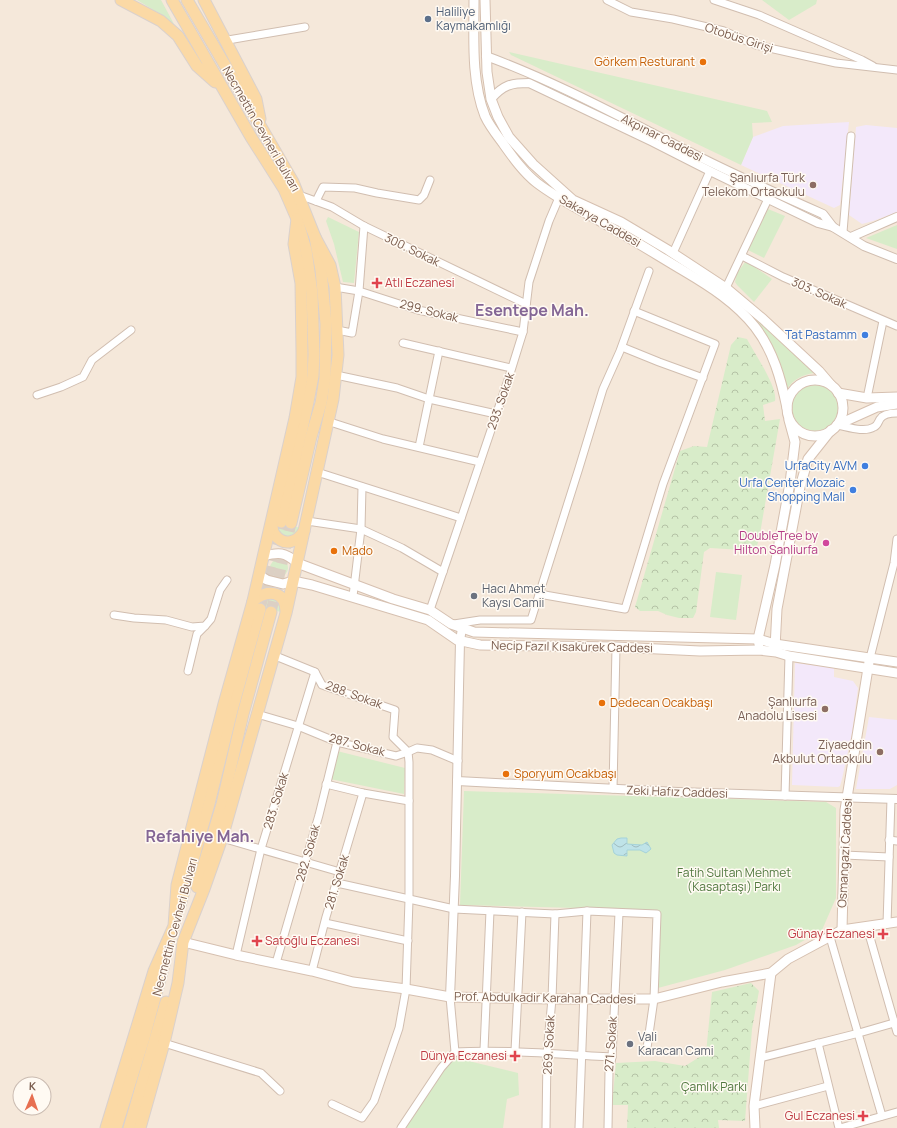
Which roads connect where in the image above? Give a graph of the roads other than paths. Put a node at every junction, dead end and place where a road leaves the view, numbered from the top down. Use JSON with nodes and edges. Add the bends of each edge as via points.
{"nodes":[{"id":1,"x":121,"y":0,"type":"edge"},
{"id":2,"x":172,"y":0,"type":"edge"},
{"id":3,"x":187,"y":0,"type":"edge"},
{"id":4,"x":195,"y":0,"type":"edge"},
{"id":5,"x":204,"y":0,"type":"edge"},
{"id":6,"x":474,"y":0,"type":"edge"},
{"id":7,"x":485,"y":0,"type":"edge"},
{"id":8,"x":607,"y":0,"type":"edge"},
{"id":9,"x":714,"y":0,"type":"edge"},
{"id":10,"x":305,"y":27,"type":"dead end"},
{"id":11,"x":209,"y":38,"type":"junction"},
{"id":12,"x":227,"y":42,"type":"junction"},
{"id":13,"x":486,"y":56,"type":"junction"},
{"id":14,"x":874,"y":67,"type":"junction"},
{"id":15,"x":897,"y":70,"type":"edge"},
{"id":16,"x":223,"y":89,"type":"junction"},
{"id":17,"x":491,"y":99,"type":"junction"},
{"id":18,"x":262,"y":128,"type":"junction"},
{"id":19,"x":850,"y":136,"type":"dead end"},
{"id":20,"x":710,"y":172,"type":"junction"},
{"id":21,"x":430,"y":180,"type":"dead end"},
{"id":22,"x":561,"y":193,"type":"junction"},
{"id":23,"x":299,"y":196,"type":"junction"},
{"id":24,"x":768,"y":199,"type":"junction"},
{"id":25,"x":316,"y":201,"type":"junction"},
{"id":26,"x":897,"y":217,"type":"edge"},
{"id":27,"x":364,"y":226,"type":"junction"},
{"id":28,"x":833,"y":227,"type":"junction"},
{"id":29,"x":843,"y":232,"type":"junction"},
{"id":30,"x":315,"y":237,"type":"junction"},
{"id":31,"x":851,"y":237,"type":"junction"},
{"id":32,"x":673,"y":253,"type":"junction"},
{"id":33,"x":742,"y":256,"type":"junction"},
{"id":34,"x":897,"y":259,"type":"edge"},
{"id":35,"x":649,"y":271,"type":"dead end"},
{"id":36,"x":335,"y":287,"type":"junction"},
{"id":37,"x":359,"y":291,"type":"junction"},
{"id":38,"x":724,"y":291,"type":"junction"},
{"id":39,"x":526,"y":304,"type":"junction"},
{"id":40,"x":634,"y":311,"type":"junction"},
{"id":41,"x":883,"y":321,"type":"junction"},
{"id":42,"x":897,"y":326,"type":"edge"},
{"id":43,"x":131,"y":330,"type":"dead end"},
{"id":44,"x":337,"y":330,"type":"junction"},
{"id":45,"x":523,"y":332,"type":"junction"},
{"id":46,"x":403,"y":343,"type":"dead end"},
{"id":47,"x":622,"y":347,"type":"junction"},
{"id":48,"x":439,"y":351,"type":"junction"},
{"id":49,"x":512,"y":368,"type":"junction"},
{"id":50,"x":336,"y":375,"type":"junction"},
{"id":51,"x":703,"y":378,"type":"junction"},
{"id":52,"x":831,"y":385,"type":"junction"},
{"id":53,"x":838,"y":394,"type":"junction"},
{"id":54,"x":36,"y":395,"type":"dead end"},
{"id":55,"x":897,"y":397,"type":"edge"},
{"id":56,"x":867,"y":398,"type":"junction"},
{"id":57,"x":428,"y":399,"type":"junction"},
{"id":58,"x":897,"y":404,"type":"edge"},
{"id":59,"x":787,"y":408,"type":"junction"},
{"id":60,"x":897,"y":413,"type":"edge"},
{"id":61,"x":496,"y":414,"type":"junction"},
{"id":62,"x":789,"y":420,"type":"junction"},
{"id":63,"x":327,"y":421,"type":"junction"},
{"id":64,"x":834,"y":428,"type":"junction"},
{"id":65,"x":419,"y":447,"type":"junction"},
{"id":66,"x":480,"y":462,"type":"junction"},
{"id":67,"x":317,"y":472,"type":"junction"},
{"id":68,"x":362,"y":487,"type":"junction"},
{"id":69,"x":461,"y":518,"type":"junction"},
{"id":70,"x":281,"y":522,"type":"junction"},
{"id":71,"x":306,"y":525,"type":"junction"},
{"id":72,"x":361,"y":529,"type":"junction"},
{"id":73,"x":897,"y":539,"type":"edge"},
{"id":74,"x":263,"y":556,"type":"junction"},
{"id":75,"x":297,"y":563,"type":"junction"},
{"id":76,"x":896,"y":564,"type":"edge"},
{"id":77,"x":443,"y":572,"type":"junction"},
{"id":78,"x":259,"y":575,"type":"junction"},
{"id":79,"x":227,"y":580,"type":"dead end"},
{"id":80,"x":293,"y":581,"type":"junction"},
{"id":81,"x":354,"y":584,"type":"junction"},
{"id":82,"x":539,"y":594,"type":"junction"},
{"id":83,"x":353,"y":596,"type":"junction"},
{"id":84,"x":257,"y":605,"type":"junction"},
{"id":85,"x":430,"y":610,"type":"junction"},
{"id":86,"x":271,"y":612,"type":"tunnel mouth"},
{"id":87,"x":286,"y":613,"type":"junction"},
{"id":88,"x":114,"y":615,"type":"dead end"},
{"id":89,"x":451,"y":624,"type":"junction"},
{"id":90,"x":205,"y":626,"type":"junction"},
{"id":91,"x":462,"y":628,"type":"junction"},
{"id":92,"x":758,"y":639,"type":"junction"},
{"id":93,"x":460,"y":641,"type":"junction"},
{"id":94,"x":616,"y":647,"type":"junction"},
{"id":95,"x":775,"y":648,"type":"junction"},
{"id":96,"x":759,"y":650,"type":"junction"},
{"id":97,"x":273,"y":655,"type":"junction"},
{"id":98,"x":788,"y":656,"type":"junction"},
{"id":99,"x":870,"y":658,"type":"junction"},
{"id":100,"x":833,"y":662,"type":"junction"},
{"id":101,"x":897,"y":662,"type":"edge"},
{"id":102,"x":867,"y":668,"type":"junction"},
{"id":103,"x":188,"y":671,"type":"dead end"},
{"id":104,"x":315,"y":672,"type":"junction"},
{"id":105,"x":888,"y":672,"type":"junction"},
{"id":106,"x":897,"y":673,"type":"edge"},
{"id":107,"x":865,"y":681,"type":"junction"},
{"id":108,"x":257,"y":714,"type":"junction"},
{"id":109,"x":298,"y":726,"type":"junction"},
{"id":110,"x":337,"y":742,"type":"junction"},
{"id":111,"x":408,"y":752,"type":"junction"},
{"id":112,"x":458,"y":761,"type":"junction"},
{"id":113,"x":457,"y":782,"type":"junction"},
{"id":114,"x":326,"y":784,"type":"junction"},
{"id":115,"x":613,"y":789,"type":"junction"},
{"id":116,"x":363,"y":793,"type":"junction"},
{"id":117,"x":785,"y":796,"type":"junction"},
{"id":118,"x":847,"y":798,"type":"junction"},
{"id":119,"x":894,"y":799,"type":"edge"},
{"id":120,"x":409,"y":801,"type":"junction"},
{"id":121,"x":222,"y":838,"type":"junction"},
{"id":122,"x":889,"y":840,"type":"junction"},
{"id":123,"x":897,"y":841,"type":"edge"},
{"id":124,"x":261,"y":849,"type":"junction"},
{"id":125,"x":844,"y":855,"type":"junction"},
{"id":126,"x":889,"y":857,"type":"junction"},
{"id":127,"x":305,"y":863,"type":"junction"},
{"id":128,"x":340,"y":872,"type":"junction"},
{"id":129,"x":336,"y":883,"type":"junction"},
{"id":130,"x":409,"y":900,"type":"junction"},
{"id":131,"x":454,"y":909,"type":"junction"},
{"id":132,"x":490,"y":911,"type":"junction"},
{"id":133,"x":522,"y":912,"type":"junction"},
{"id":134,"x":587,"y":912,"type":"junction"},
{"id":135,"x":619,"y":913,"type":"junction"},
{"id":136,"x":555,"y":914,"type":"junction"},
{"id":137,"x":897,"y":922,"type":"edge"},
{"id":138,"x":325,"y":923,"type":"junction"},
{"id":139,"x":887,"y":924,"type":"junction"},
{"id":140,"x":174,"y":926,"type":"junction"},
{"id":141,"x":867,"y":927,"type":"junction"},
{"id":142,"x":842,"y":930,"type":"junction"},
{"id":143,"x":830,"y":938,"type":"junction"},
{"id":144,"x":408,"y":941,"type":"junction"},
{"id":145,"x":182,"y":942,"type":"junction"},
{"id":146,"x":236,"y":955,"type":"junction"},
{"id":147,"x":276,"y":963,"type":"junction"},
{"id":148,"x":312,"y":971,"type":"junction"},
{"id":149,"x":771,"y":973,"type":"junction"},
{"id":150,"x":406,"y":989,"type":"junction"},
{"id":151,"x":450,"y":997,"type":"junction"},
{"id":152,"x":487,"y":997,"type":"junction"},
{"id":153,"x":518,"y":998,"type":"junction"},
{"id":154,"x":584,"y":998,"type":"junction"},
{"id":155,"x":552,"y":999,"type":"junction"},
{"id":156,"x":654,"y":999,"type":"junction"},
{"id":157,"x":614,"y":1000,"type":"junction"},
{"id":158,"x":896,"y":1022,"type":"edge"},
{"id":159,"x":897,"y":1032,"type":"edge"},
{"id":160,"x":859,"y":1033,"type":"junction"},
{"id":161,"x":164,"y":1043,"type":"junction"},
{"id":162,"x":818,"y":1043,"type":"junction"},
{"id":163,"x":647,"y":1048,"type":"dead end"},
{"id":164,"x":484,"y":1050,"type":"junction"},
{"id":165,"x":515,"y":1051,"type":"junction"},
{"id":166,"x":455,"y":1052,"type":"junction"},
{"id":167,"x":547,"y":1053,"type":"junction"},
{"id":168,"x":583,"y":1056,"type":"junction"},
{"id":169,"x":612,"y":1057,"type":"junction"},
{"id":170,"x":760,"y":1058,"type":"junction"},
{"id":171,"x":828,"y":1086,"type":"junction"},
{"id":172,"x":280,"y":1091,"type":"dead end"},
{"id":173,"x":332,"y":1104,"type":"dead end"},
{"id":174,"x":754,"y":1106,"type":"junction"},
{"id":175,"x":897,"y":1112,"type":"edge"},
{"id":176,"x":882,"y":1116,"type":"junction"},
{"id":177,"x":864,"y":1124,"type":"edge"},
{"id":178,"x":106,"y":1128,"type":"edge"},
{"id":179,"x":116,"y":1128,"type":"edge"},
{"id":180,"x":129,"y":1128,"type":"edge"},
{"id":181,"x":140,"y":1128,"type":"edge"},
{"id":182,"x":401,"y":1128,"type":"edge"},
{"id":183,"x":546,"y":1128,"type":"edge"},
{"id":184,"x":580,"y":1128,"type":"edge"},
{"id":185,"x":608,"y":1128,"type":"edge"},
{"id":186,"x":755,"y":1128,"type":"edge"},
{"id":187,"x":839,"y":1128,"type":"edge"}],
"edges":[{"from":1,"to":16,"type":"main road","via":[[161,21],[178,36],[197,66]]},
{"from":2,"to":16,"type":"main road","name":"Necmettin Cevheri Bulvarı"},
{"from":3,"to":11,"type":"main road","name":"Necmettin Cevheri Bulvarı"},
{"from":4,"to":11,"type":"main road","via":[[203,15]]},
{"from":5,"to":12,"type":"main road"},
{"from":6,"to":22,"type":"main road","name":"Sakarya Caddesi","via":[[476,81],[486,117],[514,159],[536,182]]},
{"from":7,"to":13,"type":"main road","name":"Sakarya Caddesi"},
{"from":8,"to":14,"type":"street","name":"Otobüs Girişi","via":[[631,12],[724,31],[756,46],[836,63]]},
{"from":9,"to":14,"type":"street","via":[[759,15]]},
{"from":10,"to":12,"type":"street"},
{"from":11,"to":18,"type":"main road","name":"Necmettin Cevheri Bulvarı"},
{"from":12,"to":18,"type":"main road","via":[[256,99]]},
{"from":13,"to":17,"type":"main road","name":"Sakarya Caddesi"},
{"from":13,"to":28,"type":"street","name":"Akpınar Caddesi","via":[[569,92],[716,165],[823,214]]},
{"from":14,"to":15,"type":"street","name":"Otobüs Girişi"},
{"from":16,"to":70,"type":"main road","name":"Necmettin Cevheri Bulvarı","via":[[284,189],[297,220],[310,271],[314,354],[312,376]]},
{"from":17,"to":20,"type":"street","name":"Akpınar Caddesi","via":[[507,85],[529,83]]},
{"from":17,"to":22,"type":"main road","name":"Sakarya Caddesi","via":[[509,137]]},
{"from":18,"to":23,"type":"main road","name":"Necmettin Cevheri Bulvarı"},
{"from":19,"to":29,"type":"street"},
{"from":20,"to":24,"type":"street","name":"Akpınar Caddesi"},
{"from":20,"to":32,"type":"street"},
{"from":21,"to":25,"type":"street","via":[[419,200],[356,188],[323,187]]},
{"from":22,"to":32,"type":"main road","name":"Sakarya Caddesi","via":[[621,222]]},
{"from":22,"to":38,"type":"main road","name":"Sakarya Caddesi","via":[[618,231]]},
{"from":22,"to":39,"type":"street","name":"293. Sokak","via":[[529,282]]},
{"from":23,"to":25,"type":"street","name":"300. Sokak"},
{"from":23,"to":30,"type":"main road","name":"Necmettin Cevheri Bulvarı"},
{"from":24,"to":28,"type":"street","name":"Akpınar Caddesi","via":[[818,223]]},
{"from":24,"to":33,"type":"street"},
{"from":25,"to":27,"type":"street","name":"300. Sokak","via":[[332,207]]},
{"from":26,"to":31,"type":"street"},
{"from":27,"to":37,"type":"street"},
{"from":27,"to":39,"type":"street","name":"300. Sokak"},
{"from":28,"to":29,"type":"street","name":"Akpınar Caddesi"},
{"from":29,"to":31,"type":"street","name":"Akpınar Caddesi"},
{"from":30,"to":36,"type":"main road","via":[[330,265]]},
{"from":30,"to":70,"type":"main road","name":"Necmettin Cevheri Bulvarı","via":[[322,270],[325,310],[325,378],[311,437]]},
{"from":31,"to":34,"type":"street","name":"Akpınar Caddesi","via":[[864,246]]},
{"from":32,"to":38,"type":"main road","name":"Sakarya Caddesi"},
{"from":33,"to":38,"type":"street"},
{"from":33,"to":41,"type":"street","name":"303. Sokak"},
{"from":35,"to":40,"type":"street"},
{"from":36,"to":37,"type":"street","name":"299. Sokak"},
{"from":36,"to":44,"type":"main road"},
{"from":37,"to":44,"type":"street","via":[[352,333]]},
{"from":37,"to":45,"type":"street","name":"299. Sokak","via":[[418,310]]},
{"from":38,"to":52,"type":"main road","name":"Sakarya Caddesi","via":[[763,319]]},
{"from":38,"to":59,"type":"main road","name":"Sakarya Caddesi","via":[[756,328],[771,352]]},
{"from":39,"to":45,"type":"street","name":"293. Sokak"},
{"from":40,"to":47,"type":"street"},
{"from":40,"to":51,"type":"street","via":[[715,344]]},
{"from":41,"to":42,"type":"street","name":"303. Sokak"},
{"from":41,"to":56,"type":"street"},
{"from":43,"to":54,"type":"street","via":[[92,360],[83,378]]},
{"from":44,"to":50,"type":"main road"},
{"from":45,"to":49,"type":"street","name":"293. Sokak"},
{"from":46,"to":48,"type":"street"},
{"from":47,"to":51,"type":"street"},
{"from":47,"to":82,"type":"street","via":[[603,389]]},
{"from":48,"to":49,"type":"street"},
{"from":48,"to":57,"type":"street"},
{"from":49,"to":61,"type":"street","name":"293. Sokak"},
{"from":50,"to":57,"type":"street","via":[[397,388]]},
{"from":50,"to":63,"type":"main road"},
{"from":51,"to":82,"type":"street","via":[[663,484],[625,609]]},
{"from":52,"to":53,"type":"main road"},
{"from":52,"to":59,"type":"main road","via":[[814,380],[802,384],[792,392]]},
{"from":53,"to":56,"type":"main road"},
{"from":53,"to":64,"type":"main road","via":[[843,409]]},
{"from":55,"to":56,"type":"main road"},
{"from":57,"to":61,"type":"street"},
{"from":57,"to":65,"type":"street"},
{"from":58,"to":64,"type":"main road","via":[[877,407]]},
{"from":59,"to":62,"type":"main road"},
{"from":60,"to":64,"type":"street","via":[[880,418],[873,428]]},
{"from":61,"to":66,"type":"street","name":"293. Sokak"},
{"from":62,"to":64,"type":"main road","via":[[797,429],[808,435],[824,434]]},
{"from":62,"to":92,"type":"main road","via":[[795,442],[790,483]]},
{"from":63,"to":65,"type":"street","via":[[383,440]]},
{"from":63,"to":67,"type":"main road"},
{"from":64,"to":95,"type":"main road","via":[[808,459],[800,487],[777,609]]},
{"from":65,"to":66,"type":"street"},
{"from":66,"to":69,"type":"street","name":"293. Sokak"},
{"from":67,"to":68,"type":"street"},
{"from":67,"to":71,"type":"main road"},
{"from":68,"to":69,"type":"street"},
{"from":68,"to":72,"type":"street"},
{"from":69,"to":77,"type":"street","name":"293. Sokak"},
{"from":70,"to":71,"type":"main road","via":[[273,531],[281,540],[289,542],[301,536]]},
{"from":70,"to":74,"type":"main road"},
{"from":71,"to":72,"type":"street"},
{"from":71,"to":75,"type":"main road"},
{"from":72,"to":77,"type":"street","via":[[402,548]]},
{"from":72,"to":81,"type":"street"},
{"from":73,"to":76,"type":"street"},
{"from":74,"to":75,"type":"main road","name":"Necip Fazıl Kısakürek Caddesi","via":[[276,553],[289,556]]},
{"from":74,"to":78,"type":"main road"},
{"from":75,"to":80,"type":"main road"},
{"from":75,"to":81,"type":"main road","name":"Necip Fazıl Kısakürek Caddesi"},
{"from":76,"to":99,"type":"street"},
{"from":77,"to":85,"type":"street","name":"293. Sokak"},
{"from":78,"to":80,"type":"main road","name":"Necip Fazıl Kısakürek Caddesi","via":[[283,584]]},
{"from":78,"to":84,"type":"main road","name":"Necmettin Cevheri Bulvarı"},
{"from":79,"to":90,"type":"street","via":[[220,590],[211,619]]},
{"from":80,"to":83,"type":"main road","name":"Necip Fazıl Kısakürek Caddesi"},
{"from":80,"to":87,"type":"main road"},
{"from":81,"to":83,"type":"street"},
{"from":81,"to":85,"type":"main road","name":"Necip Fazıl Kısakürek Caddesi"},
{"from":82,"to":89,"type":"street","via":[[530,620],[480,620]]},
{"from":83,"to":93,"type":"main road","name":"Necip Fazıl Kısakürek Caddesi","via":[[428,620]]},
{"from":84,"to":87,"type":"main road","via":[[262,594],[269,592],[283,600]]},
{"from":84,"to":140,"type":"main road","name":"Necmettin Cevheri Bulvarı","via":[[209,804]]},
{"from":85,"to":89,"type":"main road","name":"Necip Fazıl Kısakürek Caddesi"},
{"from":86,"to":145,"type":"main road","name":"Necmettin Cevheri Bulvarı","via":[[222,804]]},
{"from":87,"to":97,"type":"main road"},
{"from":88,"to":90,"type":"street","via":[[166,620],[192,627]]},
{"from":89,"to":91,"type":"main road","name":"Necip Fazıl Kısakürek Caddesi"},
{"from":90,"to":103,"type":"street","via":[[197,634]]},
{"from":91,"to":92,"type":"main road","name":"Necip Fazıl Kısakürek Caddesi","via":[[474,632]]},
{"from":91,"to":93,"type":"street"},
{"from":92,"to":95,"type":"main road","name":"Necip Fazıl Kısakürek Caddesi"},
{"from":92,"to":96,"type":"main road"},
{"from":93,"to":94,"type":"main road","name":"Necip Fazıl Kısakürek Caddesi","via":[[480,645]]},
{"from":93,"to":112,"type":"street"},
{"from":94,"to":96,"type":"main road","name":"Necip Fazıl Kısakürek Caddesi","via":[[700,651]]},
{"from":94,"to":115,"type":"street"},
{"from":95,"to":96,"type":"main road","name":"Necip Fazıl Kısakürek Caddesi"},
{"from":95,"to":98,"type":"main road","name":"Necip Fazıl Kısakürek Caddesi"},
{"from":95,"to":99,"type":"main road","name":"Necip Fazıl Kısakürek Caddesi"},
{"from":97,"to":104,"type":"street","name":"288. Sokak"},
{"from":97,"to":108,"type":"main road"},
{"from":98,"to":100,"type":"main road","name":"Necip Fazıl Kısakürek Caddesi"},
{"from":98,"to":117,"type":"street"},
{"from":99,"to":101,"type":"main road","name":"Necip Fazıl Kısakürek Caddesi"},
{"from":99,"to":102,"type":"main road","name":"Osmangazi Caddesi"},
{"from":100,"to":102,"type":"main road","name":"Necip Fazıl Kısakürek Caddesi"},
{"from":100,"to":107,"type":"main road","via":[[857,672]]},
{"from":102,"to":105,"type":"main road","name":"Necip Fazıl Kısakürek Caddesi"},
{"from":102,"to":107,"type":"main road","name":"Osmangazi Caddesi"},
{"from":104,"to":109,"type":"street","name":"283. Sokak"},
{"from":104,"to":111,"type":"street","name":"288. Sokak","via":[[322,685],[395,710],[393,737]]},
{"from":105,"to":106,"type":"main road","name":"Necip Fazıl Kısakürek Caddesi"},
{"from":105,"to":107,"type":"main road","via":[[874,674]]},
{"from":107,"to":118,"type":"main road","name":"Osmangazi Caddesi"},
{"from":108,"to":109,"type":"street","name":"287. Sokak"},
{"from":108,"to":121,"type":"main road"},
{"from":109,"to":110,"type":"street","name":"287. Sokak"},
{"from":109,"to":124,"type":"street","name":"283. Sokak"},
{"from":110,"to":111,"type":"street","name":"287. Sokak","via":[[396,756]]},
{"from":110,"to":114,"type":"street","name":"282. Sokak"},
{"from":111,"to":112,"type":"street","name":"287. Sokak","via":[[417,748],[432,750]]},
{"from":111,"to":120,"type":"street"},
{"from":112,"to":113,"type":"street"},
{"from":113,"to":115,"type":"street","name":"Zeki Hafız Caddesi"},
{"from":113,"to":131,"type":"street"},
{"from":114,"to":116,"type":"street"},
{"from":114,"to":127,"type":"street","name":"282. Sokak"},
{"from":115,"to":117,"type":"street","name":"Zeki Hafız Caddesi"},
{"from":116,"to":120,"type":"street"},
{"from":116,"to":128,"type":"street","name":"281. Sokak"},
{"from":117,"to":118,"type":"street","name":"Zeki Hafız Caddesi"},
{"from":118,"to":119,"type":"street","name":"Zeki Hafız Caddesi"},
{"from":118,"to":125,"type":"main road","name":"Osmangazi Caddesi"},
{"from":119,"to":122,"type":"street"},
{"from":120,"to":130,"type":"street"},
{"from":121,"to":124,"type":"street"},
{"from":121,"to":145,"type":"main road"},
{"from":122,"to":123,"type":"street"},
{"from":122,"to":126,"type":"street"},
{"from":124,"to":127,"type":"street"},
{"from":124,"to":146,"type":"street","name":"283. Sokak"},
{"from":125,"to":126,"type":"street"},
{"from":125,"to":142,"type":"main road","name":"Osmangazi Caddesi"},
{"from":126,"to":139,"type":"street"},
{"from":127,"to":128,"type":"street"},
{"from":127,"to":147,"type":"street","name":"282. Sokak"},
{"from":128,"to":129,"type":"street","name":"281. Sokak"},
{"from":129,"to":130,"type":"street"},
{"from":129,"to":138,"type":"street","name":"281. Sokak"},
{"from":130,"to":131,"type":"street"},
{"from":130,"to":144,"type":"street"},
{"from":131,"to":132,"type":"street"},
{"from":131,"to":151,"type":"street"},
{"from":132,"to":133,"type":"street"},
{"from":132,"to":152,"type":"street"},
{"from":133,"to":136,"type":"street"},
{"from":133,"to":153,"type":"street"},
{"from":134,"to":135,"type":"street"},
{"from":134,"to":136,"type":"street"},
{"from":134,"to":154,"type":"street"},
{"from":135,"to":156,"type":"street","via":[[657,914]]},
{"from":135,"to":157,"type":"street","name":"271. Sokak"},
{"from":136,"to":155,"type":"street","name":"269. Sokak"},
{"from":137,"to":139,"type":"main road","name":"Prof. Abdulkadir Karahan Caddesi"},
{"from":138,"to":144,"type":"street"},
{"from":138,"to":148,"type":"street","name":"281. Sokak"},
{"from":139,"to":141,"type":"main road","name":"Prof. Abdulkadir Karahan Caddesi"},
{"from":140,"to":178,"type":"main road","via":[[154,972]]},
{"from":140,"to":179,"type":"main road","name":"Necmettin Cevheri Bulvarı","via":[[144,1038]]},
{"from":141,"to":142,"type":"main road","name":"Prof. Abdulkadir Karahan Caddesi"},
{"from":141,"to":158,"type":"street"},
{"from":142,"to":143,"type":"main road","name":"Prof. Abdulkadir Karahan Caddesi"},
{"from":143,"to":149,"type":"main road","name":"Prof. Abdulkadir Karahan Caddesi","via":[[788,959]]},
{"from":143,"to":160,"type":"street"},
{"from":144,"to":150,"type":"street"},
{"from":145,"to":146,"type":"main road","name":"Prof. Abdulkadir Karahan Caddesi"},
{"from":145,"to":161,"type":"main road","via":[[178,982]]},
{"from":145,"to":180,"type":"main road","name":"Necmettin Cevheri Bulvarı"},
{"from":146,"to":147,"type":"main road","name":"Prof. Abdulkadir Karahan Caddesi"},
{"from":147,"to":148,"type":"main road","name":"Prof. Abdulkadir Karahan Caddesi"},
{"from":148,"to":150,"type":"main road","name":"Prof. Abdulkadir Karahan Caddesi","via":[[352,982]]},
{"from":149,"to":156,"type":"main road","name":"Prof. Abdulkadir Karahan Caddesi"},
{"from":149,"to":170,"type":"main road"},
{"from":150,"to":151,"type":"main road","name":"Prof. Abdulkadir Karahan Caddesi"},
{"from":150,"to":173,"type":"street","via":[[399,1028],[374,1101],[362,1118]]},
{"from":151,"to":152,"type":"main road","name":"Prof. Abdulkadir Karahan Caddesi"},
{"from":151,"to":166,"type":"street"},
{"from":152,"to":153,"type":"main road","name":"Prof. Abdulkadir Karahan Caddesi"},
{"from":152,"to":164,"type":"street"},
{"from":153,"to":155,"type":"main road","name":"Prof. Abdulkadir Karahan Caddesi"},
{"from":153,"to":165,"type":"street"},
{"from":154,"to":155,"type":"main road","name":"Prof. Abdulkadir Karahan Caddesi"},
{"from":154,"to":157,"type":"main road","name":"Prof. Abdulkadir Karahan Caddesi"},
{"from":154,"to":168,"type":"street"},
{"from":155,"to":167,"type":"street","name":"269. Sokak"},
{"from":156,"to":157,"type":"main road","name":"Prof. Abdulkadir Karahan Caddesi"},
{"from":156,"to":163,"type":"street"},
{"from":157,"to":169,"type":"street","name":"271. Sokak"},
{"from":158,"to":159,"type":"street"},
{"from":158,"to":160,"type":"street"},
{"from":160,"to":162,"type":"street"},
{"from":160,"to":176,"type":"street"},
{"from":161,"to":172,"type":"street","via":[[261,1073]]},
{"from":161,"to":181,"type":"main road"},
{"from":162,"to":170,"type":"street"},
{"from":162,"to":171,"type":"street"},
{"from":164,"to":165,"type":"street"},
{"from":164,"to":166,"type":"street"},
{"from":165,"to":167,"type":"street"},
{"from":166,"to":182,"type":"street","via":[[441,1068]]},
{"from":167,"to":168,"type":"street"},
{"from":167,"to":183,"type":"street","name":"269. Sokak"},
{"from":168,"to":169,"type":"street"},
{"from":168,"to":184,"type":"street"},
{"from":169,"to":185,"type":"street","name":"271. Sokak","via":[[609,1072]]},
{"from":170,"to":174,"type":"main road"},
{"from":171,"to":174,"type":"street"},
{"from":171,"to":187,"type":"street"},
{"from":174,"to":186,"type":"main road"},
{"from":175,"to":176,"type":"street"},
{"from":176,"to":177,"type":"street"},
{"from":177,"to":187,"type":"street"}]}
